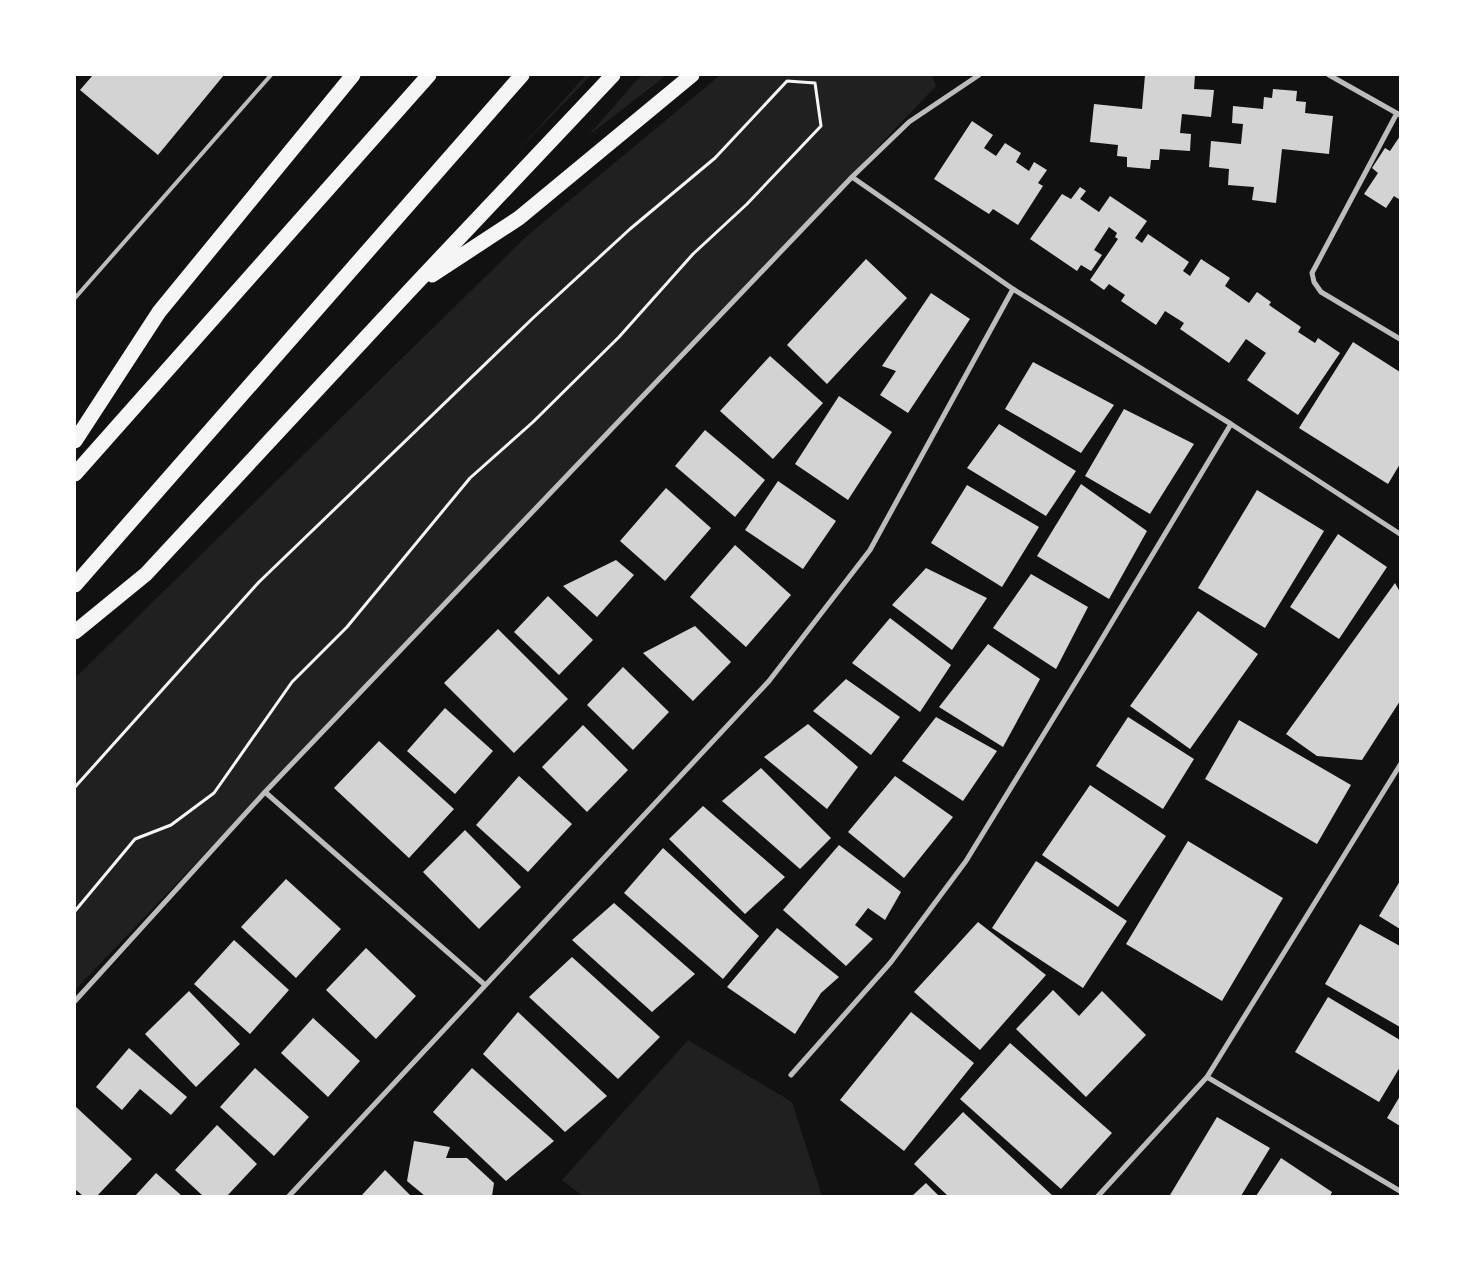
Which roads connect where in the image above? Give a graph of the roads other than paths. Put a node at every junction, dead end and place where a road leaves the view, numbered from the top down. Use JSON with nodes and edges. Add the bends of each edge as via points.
{"nodes":[{"id":1,"x":271,"y":75,"type":"edge"},
{"id":2,"x":353,"y":75,"type":"edge"},
{"id":3,"x":430,"y":75,"type":"edge"},
{"id":4,"x":522,"y":75,"type":"edge"},
{"id":5,"x":613,"y":75,"type":"edge"},
{"id":6,"x":692,"y":75,"type":"edge"},
{"id":7,"x":979,"y":75,"type":"edge"},
{"id":8,"x":1329,"y":75,"type":"edge"},
{"id":9,"x":1398,"y":114,"type":"edge"},
{"id":10,"x":852,"y":177,"type":"junction"},
{"id":11,"x":1014,"y":288,"type":"junction"},
{"id":12,"x":410,"y":290,"type":"junction"},
{"id":13,"x":75,"y":298,"type":"edge"},
{"id":14,"x":1400,"y":339,"type":"edge"},
{"id":15,"x":1231,"y":424,"type":"junction"},
{"id":16,"x":75,"y":441,"type":"edge"},
{"id":17,"x":75,"y":474,"type":"edge"},
{"id":18,"x":1400,"y":534,"type":"edge"},
{"id":19,"x":75,"y":585,"type":"edge"},
{"id":20,"x":75,"y":632,"type":"edge"},
{"id":21,"x":1400,"y":766,"type":"edge"},
{"id":22,"x":265,"y":792,"type":"junction"},
{"id":23,"x":485,"y":985,"type":"junction"},
{"id":24,"x":75,"y":1001,"type":"edge"},
{"id":25,"x":791,"y":1075,"type":"dead end"},
{"id":26,"x":1207,"y":1077,"type":"junction"},
{"id":27,"x":1400,"y":1190,"type":"edge"},
{"id":28,"x":289,"y":1196,"type":"edge"},
{"id":29,"x":1098,"y":1196,"type":"edge"}],
"edges":[{"from":1,"to":13,"type":"lane"},
{"from":2,"to":16,"type":"highway","via":[[159,312]]},
{"from":3,"to":17,"type":"highway"},
{"from":4,"to":19,"type":"highway"},
{"from":5,"to":12,"type":"highway"},
{"from":6,"to":12,"type":"highway","via":[[519,218]]},
{"from":7,"to":10,"type":"street","via":[[909,122]]},
{"from":8,"to":9,"type":"street"},
{"from":9,"to":14,"type":"street","via":[[1312,273],[1321,292]]},
{"from":10,"to":11,"type":"street"},
{"from":10,"to":22,"type":"street"},
{"from":11,"to":15,"type":"street"},
{"from":11,"to":23,"type":"street","via":[[870,550],[769,681]]},
{"from":12,"to":20,"type":"highway","via":[[146,574]]},
{"from":15,"to":18,"type":"street"},
{"from":15,"to":25,"type":"street","via":[[966,861],[891,962]]},
{"from":21,"to":26,"type":"street"},
{"from":22,"to":23,"type":"street"},
{"from":22,"to":24,"type":"street"},
{"from":23,"to":28,"type":"street"},
{"from":26,"to":27,"type":"street"},
{"from":26,"to":29,"type":"street"}]}
